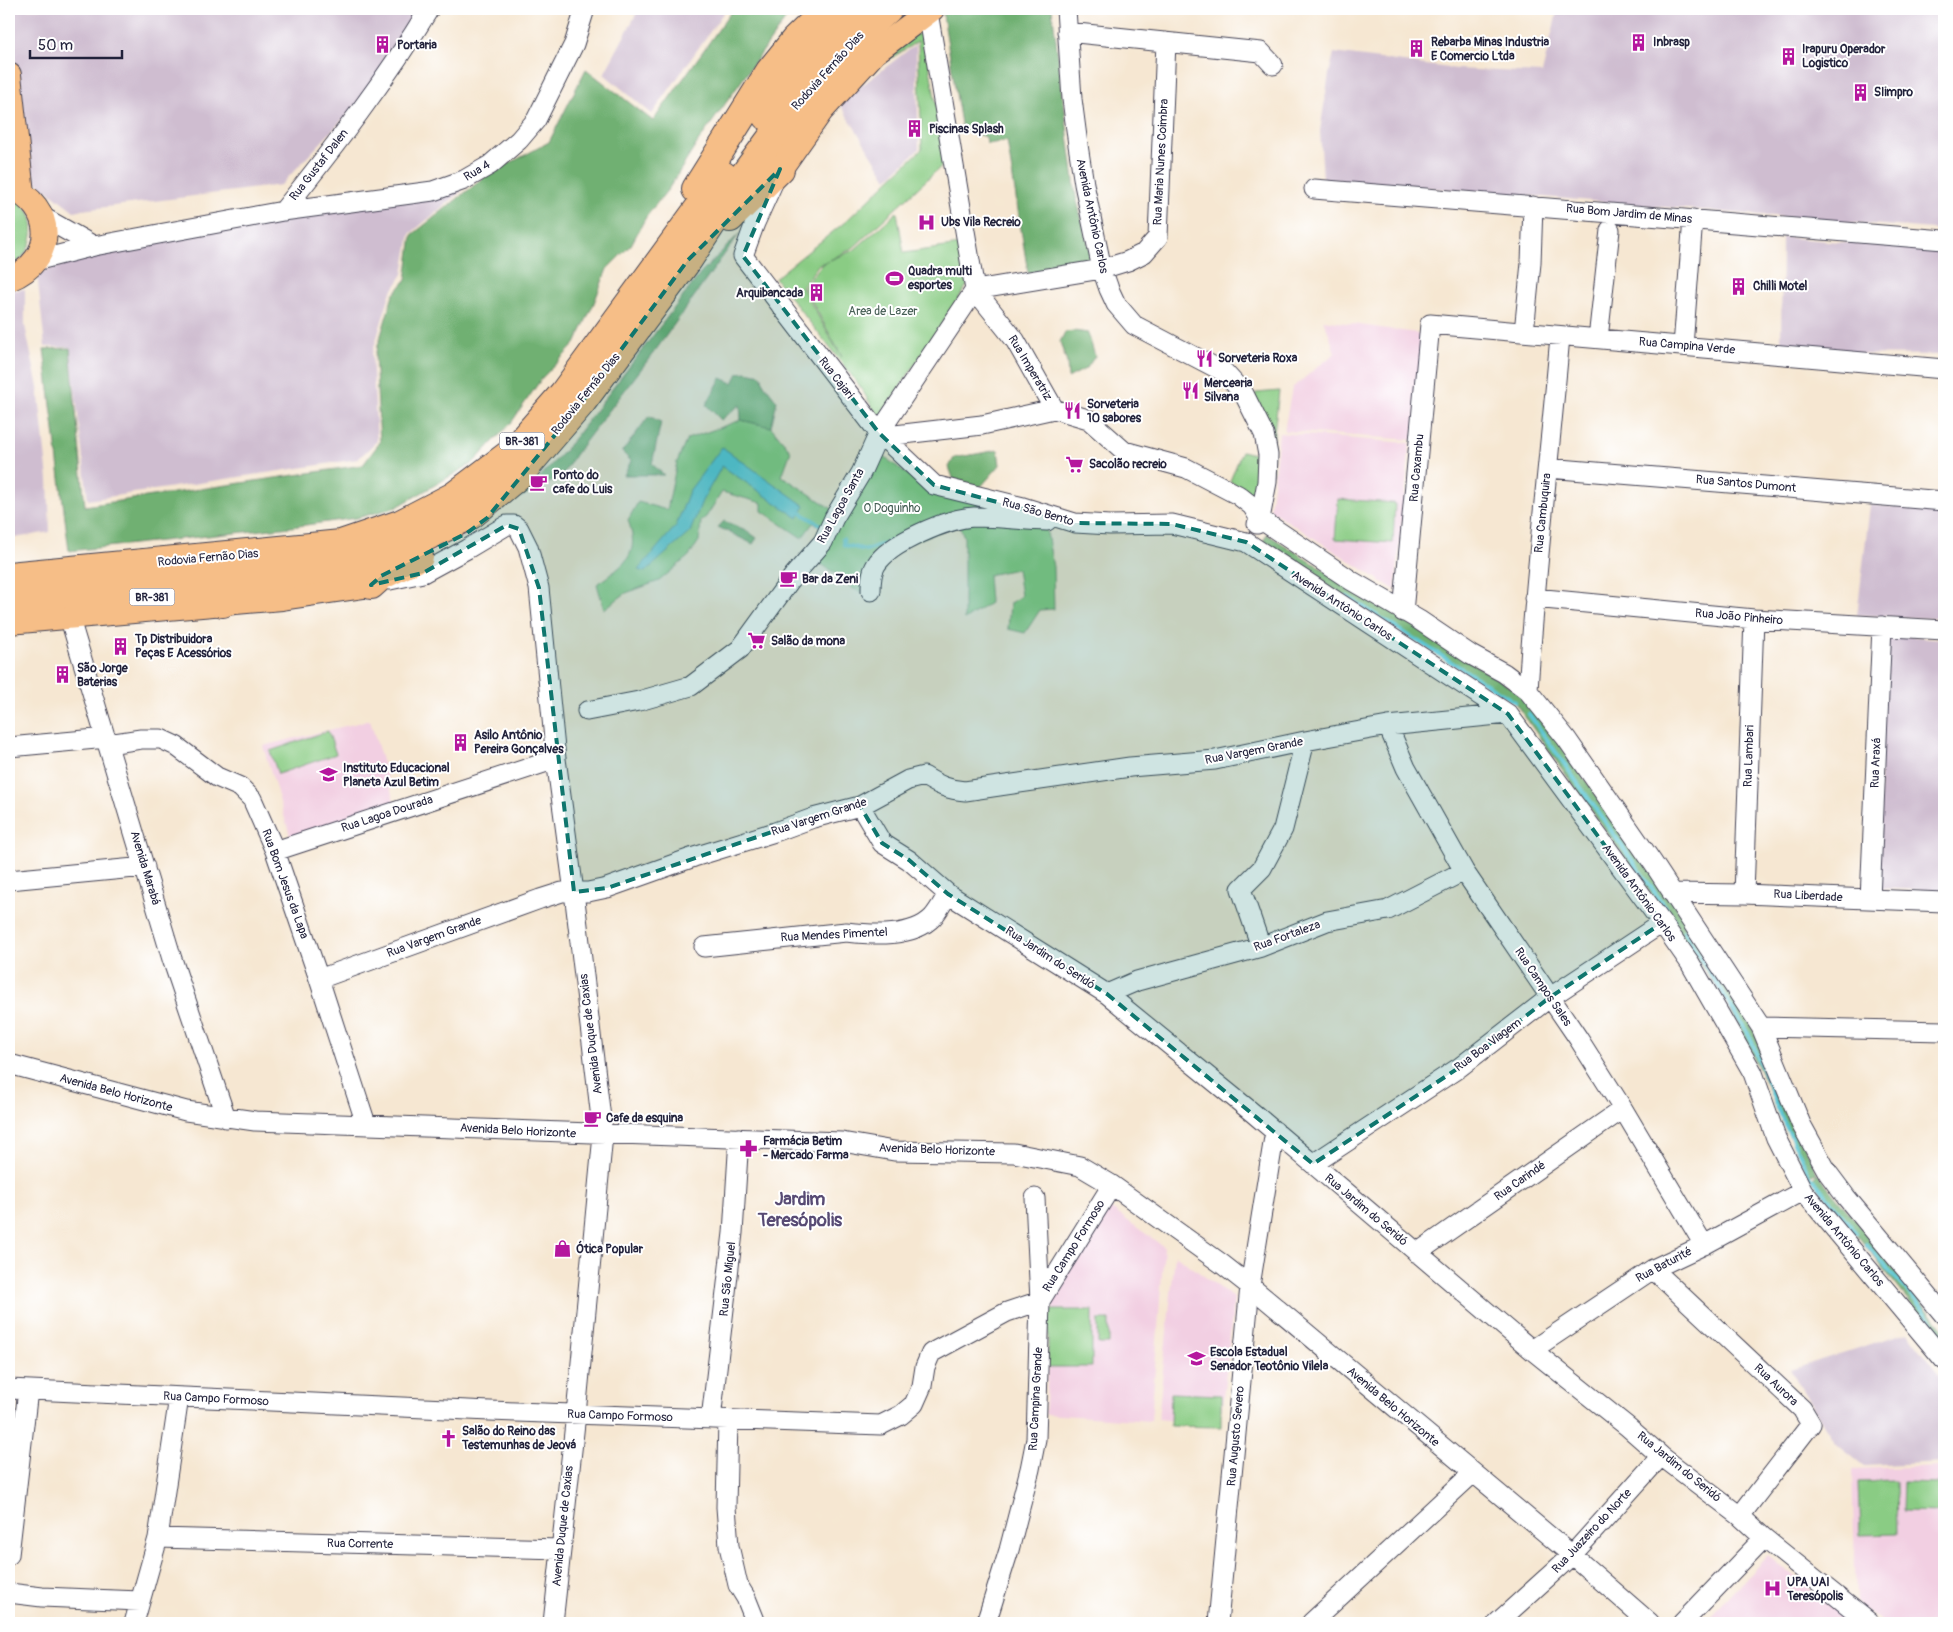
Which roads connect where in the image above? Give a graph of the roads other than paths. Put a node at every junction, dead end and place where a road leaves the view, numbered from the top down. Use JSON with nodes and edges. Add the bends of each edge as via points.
{"nodes":[{"id":1,"x":429,"y":9,"type":"edge"},
{"id":2,"x":585,"y":9,"type":"edge"},
{"id":3,"x":827,"y":9,"type":"edge"},
{"id":4,"x":853,"y":9,"type":"edge"},
{"id":5,"x":888,"y":9,"type":"edge"},
{"id":6,"x":930,"y":10,"type":"edge"},
{"id":7,"x":1066,"y":17,"type":"edge"},
{"id":8,"x":1166,"y":42,"type":"junction"},
{"id":9,"x":1273,"y":65,"type":"dead end"},
{"id":10,"x":9,"y":74,"type":"edge"},
{"id":11,"x":780,"y":168,"type":"junction"},
{"id":12,"x":1314,"y":189,"type":"dead end"},
{"id":13,"x":15,"y":190,"type":"edge"},
{"id":14,"x":1533,"y":206,"type":"junction"},
{"id":15,"x":283,"y":211,"type":"junction"},
{"id":16,"x":41,"y":216,"type":"junction"},
{"id":17,"x":1693,"y":219,"type":"junction"},
{"id":18,"x":1610,"y":230,"type":"dead end"},
{"id":19,"x":1944,"y":240,"type":"edge"},
{"id":20,"x":94,"y":246,"type":"junction"},
{"id":21,"x":688,"y":260,"type":"junction"},
{"id":22,"x":35,"y":261,"type":"junction"},
{"id":23,"x":1102,"y":269,"type":"junction"},
{"id":24,"x":9,"y":280,"type":"edge"},
{"id":25,"x":975,"y":290,"type":"junction"},
{"id":26,"x":637,"y":294,"type":"junction"},
{"id":27,"x":1430,"y":324,"type":"joint"},
{"id":28,"x":1524,"y":332,"type":"junction"},
{"id":29,"x":1560,"y":336,"type":"junction"},
{"id":30,"x":1598,"y":339,"type":"junction"},
{"id":31,"x":1683,"y":346,"type":"junction"},
{"id":32,"x":1944,"y":368,"type":"edge"},
{"id":33,"x":1054,"y":409,"type":"junction"},
{"id":34,"x":879,"y":433,"type":"junction"},
{"id":35,"x":1548,"y":468,"type":"junction"},
{"id":36,"x":519,"y":475,"type":"junction"},
{"id":37,"x":1944,"y":501,"type":"edge"},
{"id":38,"x":1260,"y":519,"type":"junction"},
{"id":39,"x":1064,"y":521,"type":"junction"},
{"id":40,"x":1246,"y":542,"type":"junction"},
{"id":41,"x":9,"y":562,"type":"edge"},
{"id":42,"x":105,"y":567,"type":"junction"},
{"id":43,"x":9,"y":576,"type":"edge"},
{"id":44,"x":371,"y":585,"type":"junction"},
{"id":45,"x":871,"y":591,"type":"dead end"},
{"id":46,"x":81,"y":592,"type":"junction"},
{"id":47,"x":9,"y":598,"type":"edge"},
{"id":48,"x":1534,"y":598,"type":"junction"},
{"id":49,"x":223,"y":603,"type":"junction"},
{"id":50,"x":1403,"y":612,"type":"junction"},
{"id":51,"x":69,"y":616,"type":"junction"},
{"id":52,"x":1754,"y":619,"type":"junction"},
{"id":53,"x":9,"y":622,"type":"edge"},
{"id":54,"x":1882,"y":626,"type":"junction"},
{"id":55,"x":1944,"y":630,"type":"edge"},
{"id":56,"x":1528,"y":691,"type":"junction"},
{"id":57,"x":587,"y":711,"type":"dead end"},
{"id":58,"x":1508,"y":714,"type":"junction"},
{"id":59,"x":1388,"y":726,"type":"junction"},
{"id":60,"x":107,"y":741,"type":"junction"},
{"id":61,"x":1305,"y":741,"type":"junction"},
{"id":62,"x":9,"y":746,"type":"edge"},
{"id":63,"x":556,"y":759,"type":"junction"},
{"id":64,"x":860,"y":806,"type":"junction"},
{"id":65,"x":275,"y":851,"type":"junction"},
{"id":66,"x":146,"y":867,"type":"junction"},
{"id":67,"x":1464,"y":871,"type":"junction"},
{"id":68,"x":9,"y":880,"type":"edge"},
{"id":69,"x":574,"y":892,"type":"junction"},
{"id":70,"x":1672,"y":893,"type":"junction"},
{"id":71,"x":948,"y":894,"type":"junction"},
{"id":72,"x":1744,"y":894,"type":"junction"},
{"id":73,"x":1870,"y":899,"type":"junction"},
{"id":74,"x":1944,"y":902,"type":"edge"},
{"id":75,"x":1662,"y":923,"type":"junction"},
{"id":76,"x":704,"y":947,"type":"dead end"},
{"id":77,"x":1261,"y":947,"type":"junction"},
{"id":78,"x":320,"y":979,"type":"junction"},
{"id":79,"x":1107,"y":994,"type":"junction"},
{"id":80,"x":1549,"y":998,"type":"junction"},
{"id":81,"x":1761,"y":1027,"type":"junction"},
{"id":82,"x":1944,"y":1032,"type":"edge"},
{"id":83,"x":9,"y":1064,"type":"edge"},
{"id":84,"x":1624,"y":1110,"type":"junction"},
{"id":85,"x":226,"y":1118,"type":"junction"},
{"id":86,"x":366,"y":1124,"type":"junction"},
{"id":87,"x":1275,"y":1131,"type":"junction"},
{"id":88,"x":603,"y":1135,"type":"junction"},
{"id":89,"x":739,"y":1138,"type":"junction"},
{"id":90,"x":1313,"y":1164,"type":"junction"},
{"id":91,"x":1112,"y":1185,"type":"junction"},
{"id":92,"x":1803,"y":1191,"type":"junction"},
{"id":93,"x":1035,"y":1198,"type":"dead end"},
{"id":94,"x":1704,"y":1245,"type":"junction"},
{"id":95,"x":1417,"y":1253,"type":"junction"},
{"id":96,"x":1653,"y":1269,"type":"junction"},
{"id":97,"x":1250,"y":1286,"type":"junction"},
{"id":98,"x":1040,"y":1301,"type":"junction"},
{"id":99,"x":1944,"y":1315,"type":"edge"},
{"id":100,"x":1532,"y":1350,"type":"junction"},
{"id":101,"x":1944,"y":1360,"type":"edge"},
{"id":102,"x":9,"y":1389,"type":"edge"},
{"id":103,"x":28,"y":1390,"type":"junction"},
{"id":104,"x":179,"y":1397,"type":"junction"},
{"id":105,"x":576,"y":1414,"type":"junction"},
{"id":106,"x":719,"y":1420,"type":"junction"},
{"id":107,"x":1661,"y":1456,"type":"junction"},
{"id":108,"x":1472,"y":1473,"type":"junction"},
{"id":109,"x":1740,"y":1516,"type":"junction"},
{"id":110,"x":158,"y":1538,"type":"junction"},
{"id":111,"x":1764,"y":1538,"type":"junction"},
{"id":112,"x":561,"y":1549,"type":"junction"},
{"id":113,"x":9,"y":1555,"type":"edge"},
{"id":114,"x":1572,"y":1556,"type":"junction"},
{"id":115,"x":9,"y":1594,"type":"edge"},
{"id":116,"x":140,"y":1601,"type":"junction"},
{"id":117,"x":134,"y":1623,"type":"edge"},
{"id":118,"x":552,"y":1623,"type":"edge"},
{"id":119,"x":756,"y":1623,"type":"edge"},
{"id":120,"x":986,"y":1623,"type":"edge"},
{"id":121,"x":1218,"y":1623,"type":"edge"},
{"id":122,"x":1311,"y":1623,"type":"edge"},
{"id":123,"x":1497,"y":1623,"type":"edge"},
{"id":124,"x":1650,"y":1623,"type":"edge"},
{"id":125,"x":1682,"y":1623,"type":"edge"},
{"id":126,"x":1870,"y":1623,"type":"edge"}],
"edges":[{"from":1,"to":15,"type":"street","name":"Rua Gustaf Dalen","via":[[398,60]]},
{"from":2,"to":15,"type":"street","name":"Rua 4","via":[[574,44],[536,120],[490,165],[464,180],[433,191]]},
{"from":3,"to":26,"type":"highway","via":[[795,40],[770,71],[652,259]]},
{"from":4,"to":26,"type":"highway","name":"Rodovia Fernão Dias","number":"BR-381","via":[[814,50]]},
{"from":5,"to":21,"type":"highway","name":"Rodovia Fernão Dias","number":"BR-381","via":[[823,74],[781,125]]},
{"from":6,"to":11,"type":"main road","number":"BR-381","via":[[875,52],[821,111]]},
{"from":6,"to":25,"type":"street","name":"Rua Imperatriz"},
{"from":7,"to":8,"type":"street"},
{"from":7,"to":23,"type":"street","name":"Avenida Antônio Carlos","via":[[1078,145]]},
{"from":8,"to":9,"type":"street","via":[[1261,52]]},
{"from":8,"to":23,"type":"street","name":"Rua Maria Nunes Coimbra","via":[[1158,237],[1144,253]]},
{"from":10,"to":13,"type":"main road"},
{"from":11,"to":21,"type":"highway","number":"BR-381"},
{"from":11,"to":34,"type":"street","name":"Rua Cajari","via":[[743,256]]},
{"from":12,"to":14,"type":"street","name":"Rua Bom Jardim de Minas"},
{"from":13,"to":16,"type":"main road","via":[[30,199]]},
{"from":14,"to":17,"type":"street","name":"Rua Bom Jardim de Minas"},
{"from":14,"to":28,"type":"street"},
{"from":15,"to":20,"type":"street","name":"Rua Gustaf Dalen"},
{"from":16,"to":20,"type":"street"},
{"from":16,"to":22,"type":"main road","via":[[44,237],[41,254]]},
{"from":17,"to":19,"type":"street","name":"Rua Bom Jardim de Minas"},
{"from":17,"to":31,"type":"street"},
{"from":18,"to":30,"type":"street"},
{"from":20,"to":22,"type":"street","name":"Rua Gustaf Dalen"},
{"from":21,"to":36,"type":"highway","name":"Rodovia Fernão Dias","number":"BR-381","via":[[582,402]]},
{"from":22,"to":24,"type":"main road","via":[[26,271]]},
{"from":23,"to":25,"type":"street","name":"Rua Maria Nunes Coimbra"},
{"from":23,"to":38,"type":"street","name":"Avenida Antônio Carlos","via":[[1116,304],[1134,325],[1224,372],[1244,394],[1264,434],[1268,455]]},
{"from":25,"to":33,"type":"street","name":"Rua Imperatriz","via":[[1015,340]]},
{"from":25,"to":34,"type":"street","name":"Rua Lagoa Santa"},
{"from":26,"to":42,"type":"highway","name":"Rodovia Fernão Dias","number":"BR-381","via":[[563,394],[511,453],[454,496],[400,524],[341,544]]},
{"from":27,"to":28,"type":"street","name":"Rua Campina Verde"},
{"from":27,"to":50,"type":"street","name":"Rua Caxambu"},
{"from":28,"to":29,"type":"street","name":"Rua Campina Verde"},
{"from":29,"to":30,"type":"street","name":"Rua Campina Verde"},
{"from":29,"to":35,"type":"street","name":"Rua Cambuquira"},
{"from":30,"to":31,"type":"street","name":"Rua Campina Verde"},
{"from":31,"to":32,"type":"street","name":"Rua Campina Verde"},
{"from":33,"to":34,"type":"street","via":[[982,425],[895,436]]},
{"from":33,"to":38,"type":"street","name":"Rua Imperatriz","via":[[1088,419],[1124,451],[1186,468],[1238,495],[1252,506]]},
{"from":34,"to":39,"type":"street","name":"Rua São Bento","via":[[934,485],[1023,506]]},
{"from":34,"to":57,"type":"street","name":"Rua Lagoa Santa","via":[[823,542],[794,575],[740,649],[691,686],[638,702]]},
{"from":35,"to":37,"type":"street","name":"Rua Santos Dumont"},
{"from":35,"to":48,"type":"street","name":"Rua Cambuquira"},
{"from":36,"to":44,"type":"highway","via":[[487,518],[467,534],[381,576]]},
{"from":36,"to":46,"type":"highway","name":"Rodovia Fernão Dias","number":"BR-381","via":[[471,515],[409,545],[351,565],[290,574]]},
{"from":38,"to":40,"type":"street","name":"Avenida Antônio Carlos"},
{"from":38,"to":50,"type":"street","name":"Avenida Antônio Carlos"},
{"from":39,"to":40,"type":"street","name":"Rua São Bento","via":[[1110,525],[1172,524]]},
{"from":39,"to":45,"type":"street","via":[[973,517],[936,526],[884,555],[871,576]]},
{"from":40,"to":58,"type":"street","name":"Avenida Antônio Carlos"},
{"from":41,"to":42,"type":"highway","number":"BR-381"},
{"from":42,"to":43,"type":"highway","name":"Rodovia Fernão Dias","number":"BR-381"},
{"from":44,"to":49,"type":"main road","number":"BR-381"},
{"from":44,"to":63,"type":"street","name":"Avenida Duque de Caxias","via":[[423,573],[500,527],[514,525],[519,529],[528,547],[539,588]]},
{"from":46,"to":47,"type":"highway","name":"Rodovia Fernão Dias","number":"BR-381"},
{"from":46,"to":49,"type":"highway","number":"BR-381","via":[[100,598],[204,596]]},
{"from":48,"to":52,"type":"street","name":"Rua João Pinheiro"},
{"from":48,"to":56,"type":"street","name":"Rua Cambuquira"},
{"from":49,"to":51,"type":"main road","number":"BR-381"},
{"from":50,"to":56,"type":"street","name":"Avenida Antônio Carlos","via":[[1504,672]]},
{"from":51,"to":53,"type":"main road","number":"BR-381"},
{"from":51,"to":60,"type":"street","name":"Avenida Marabá"},
{"from":52,"to":54,"type":"street","name":"Rua João Pinheiro"},
{"from":52,"to":72,"type":"street","name":"Rua Lambari"},
{"from":54,"to":55,"type":"street","name":"Rua João Pinheiro"},
{"from":54,"to":73,"type":"street","name":"Rua Araxá"},
{"from":56,"to":70,"type":"street","name":"Avenida Antônio Carlos","via":[[1566,738]]},
{"from":58,"to":59,"type":"street","name":"Rua Vargem Grande"},
{"from":58,"to":75,"type":"street","name":"Avenida Antônio Carlos"},
{"from":59,"to":61,"type":"street","name":"Rua Vargem Grande"},
{"from":59,"to":67,"type":"street","name":"Rua Campos Sales","via":[[1406,768]]},
{"from":60,"to":62,"type":"street","name":"Rua Bom Jesus da Lapa"},
{"from":60,"to":65,"type":"street","name":"Rua Bom Jesus da Lapa","via":[[161,739],[176,746],[217,777],[240,787],[252,799]]},
{"from":60,"to":66,"type":"street","name":"Avenida Marabá"},
{"from":61,"to":64,"type":"street","name":"Rua Vargem Grande","via":[[1215,760],[1123,768],[965,791],[951,790],[924,776],[908,780]]},
{"from":61,"to":77,"type":"street","via":[[1283,829],[1262,868],[1241,889]]},
{"from":63,"to":65,"type":"street","name":"Rua Lagoa Dourada"},
{"from":63,"to":69,"type":"street","name":"Avenida Duque de Caxias"},
{"from":64,"to":69,"type":"street","name":"Rua Vargem Grande","via":[[813,818],[607,888]]},
{"from":64,"to":71,"type":"street","name":"Rua Jardim do Seridó","via":[[882,843],[909,860]]},
{"from":65,"to":78,"type":"street","name":"Rua Bom Jesus da Lapa"},
{"from":66,"to":68,"type":"street"},
{"from":66,"to":85,"type":"street","name":"Avenida Marabá","via":[[172,959]]},
{"from":67,"to":77,"type":"street","name":"Rua Fortaleza","via":[[1388,910],[1328,921]]},
{"from":67,"to":80,"type":"street","name":"Rua Campos Sales"},
{"from":69,"to":78,"type":"street","name":"Rua Vargem Grande","via":[[540,899]]},
{"from":69,"to":88,"type":"street","name":"Avenida Duque de Caxias"},
{"from":70,"to":72,"type":"street","name":"Rua Liberdade"},
{"from":70,"to":81,"type":"street","name":"Avenida Antônio Carlos"},
{"from":71,"to":76,"type":"street","name":"Rua Mendes Pimentel","via":[[931,918],[904,931],[846,932]]},
{"from":71,"to":79,"type":"street","name":"Rua Jardim do Seridó"},
{"from":72,"to":73,"type":"street","name":"Rua Liberdade"},
{"from":73,"to":74,"type":"street","name":"Rua Liberdade"},
{"from":75,"to":80,"type":"street","name":"Rua Boa Viagem"},
{"from":75,"to":92,"type":"street","name":"Avenida Antônio Carlos","via":[[1690,963],[1752,1073],[1776,1138]]},
{"from":77,"to":79,"type":"street","name":"Rua Fortaleza","via":[[1137,981]]},
{"from":78,"to":86,"type":"street","name":"Rua Bom Jesus da Lapa"},
{"from":79,"to":87,"type":"street","name":"Rua Jardim do Seridó"},
{"from":80,"to":84,"type":"street","name":"Rua Campos Sales"},
{"from":80,"to":90,"type":"street","name":"Rua Boa Viagem","via":[[1460,1067]]},
{"from":81,"to":82,"type":"street"},
{"from":81,"to":99,"type":"street","name":"Avenida Antônio Carlos","via":[[1802,1124],[1828,1173]]},
{"from":83,"to":85,"type":"street","name":"Avenida Belo Horizonte","via":[[186,1111]]},
{"from":84,"to":94,"type":"street","name":"Rua Campos Sales"},
{"from":84,"to":95,"type":"street","name":"Rua Carindé"},
{"from":85,"to":86,"type":"street","name":"Avenida Belo Horizonte"},
{"from":86,"to":88,"type":"street","name":"Avenida Belo Horizonte"},
{"from":87,"to":90,"type":"street","name":"Rua Jardim do Seridó"},
{"from":87,"to":97,"type":"street","name":"Rua Augusto Severo"},
{"from":88,"to":89,"type":"street","name":"Avenida Belo Horizonte"},
{"from":88,"to":105,"type":"street","name":"Avenida Duque de Caxias"},
{"from":89,"to":91,"type":"street","name":"Avenida Belo Horizonte","via":[[842,1142],[894,1150],[1014,1153],[1080,1166]]},
{"from":89,"to":106,"type":"street","name":"Rua São Miguel"},
{"from":90,"to":95,"type":"street","name":"Rua Jardim do Seridó"},
{"from":91,"to":97,"type":"street","name":"Avenida Belo Horizonte"},
{"from":91,"to":98,"type":"street","name":"Rua Campo Formoso"},
{"from":92,"to":94,"type":"street","name":"Rua Baturité"},
{"from":92,"to":101,"type":"street","name":"Avenida Antônio Carlos"},
{"from":93,"to":98,"type":"street","name":"Rua Campina Grande"},
{"from":94,"to":96,"type":"street","name":"Rua Baturité"},
{"from":95,"to":100,"type":"street","name":"Rua Jardim do Seridó"},
{"from":96,"to":100,"type":"street","name":"Rua Baturité"},
{"from":96,"to":109,"type":"street","name":"Rua Aurora","via":[[1802,1409],[1811,1424]]},
{"from":97,"to":108,"type":"street","name":"Avenida Belo Horizonte"},
{"from":97,"to":121,"type":"street","name":"Rua Augusto Severo"},
{"from":98,"to":106,"type":"street","name":"Rua Campo Formoso","via":[[1007,1312],[931,1353],[914,1404],[882,1426]]},
{"from":98,"to":120,"type":"street","name":"Rua Campina Grande","via":[[1036,1439],[1009,1550]]},
{"from":100,"to":107,"type":"street","name":"Rua Jardim do Seridó"},
{"from":102,"to":103,"type":"street","name":"Rua Campo Formoso"},
{"from":103,"to":104,"type":"street","name":"Rua Campo Formoso"},
{"from":103,"to":113,"type":"street"},
{"from":104,"to":105,"type":"street","name":"Rua Campo Formoso"},
{"from":104,"to":110,"type":"street"},
{"from":105,"to":106,"type":"street","name":"Rua Campo Formoso"},
{"from":105,"to":112,"type":"street","name":"Avenida Duque de Caxias"},
{"from":106,"to":119,"type":"street","name":"Rua São Miguel","via":[[729,1546],[738,1584]]},
{"from":107,"to":109,"type":"street","name":"Rua Jardim do Seridó"},
{"from":107,"to":114,"type":"street","name":"Rua Juazeiro do Norte"},
{"from":108,"to":114,"type":"street","name":"Avenida Belo Horizonte"},
{"from":108,"to":122,"type":"street"},
{"from":109,"to":111,"type":"street","name":"Rua Jardim do Seridó"},
{"from":110,"to":112,"type":"street","name":"Rua Corrente"},
{"from":110,"to":116,"type":"street"},
{"from":111,"to":125,"type":"street"},
{"from":111,"to":126,"type":"street","name":"Rua Jardim do Seridó"},
{"from":112,"to":118,"type":"street","name":"Avenida Duque de Caxias"},
{"from":114,"to":123,"type":"street","name":"Rua Juazeiro do Norte"},
{"from":114,"to":124,"type":"street","name":"Avenida Belo Horizonte"},
{"from":115,"to":116,"type":"street"},
{"from":116,"to":117,"type":"street"}]}
